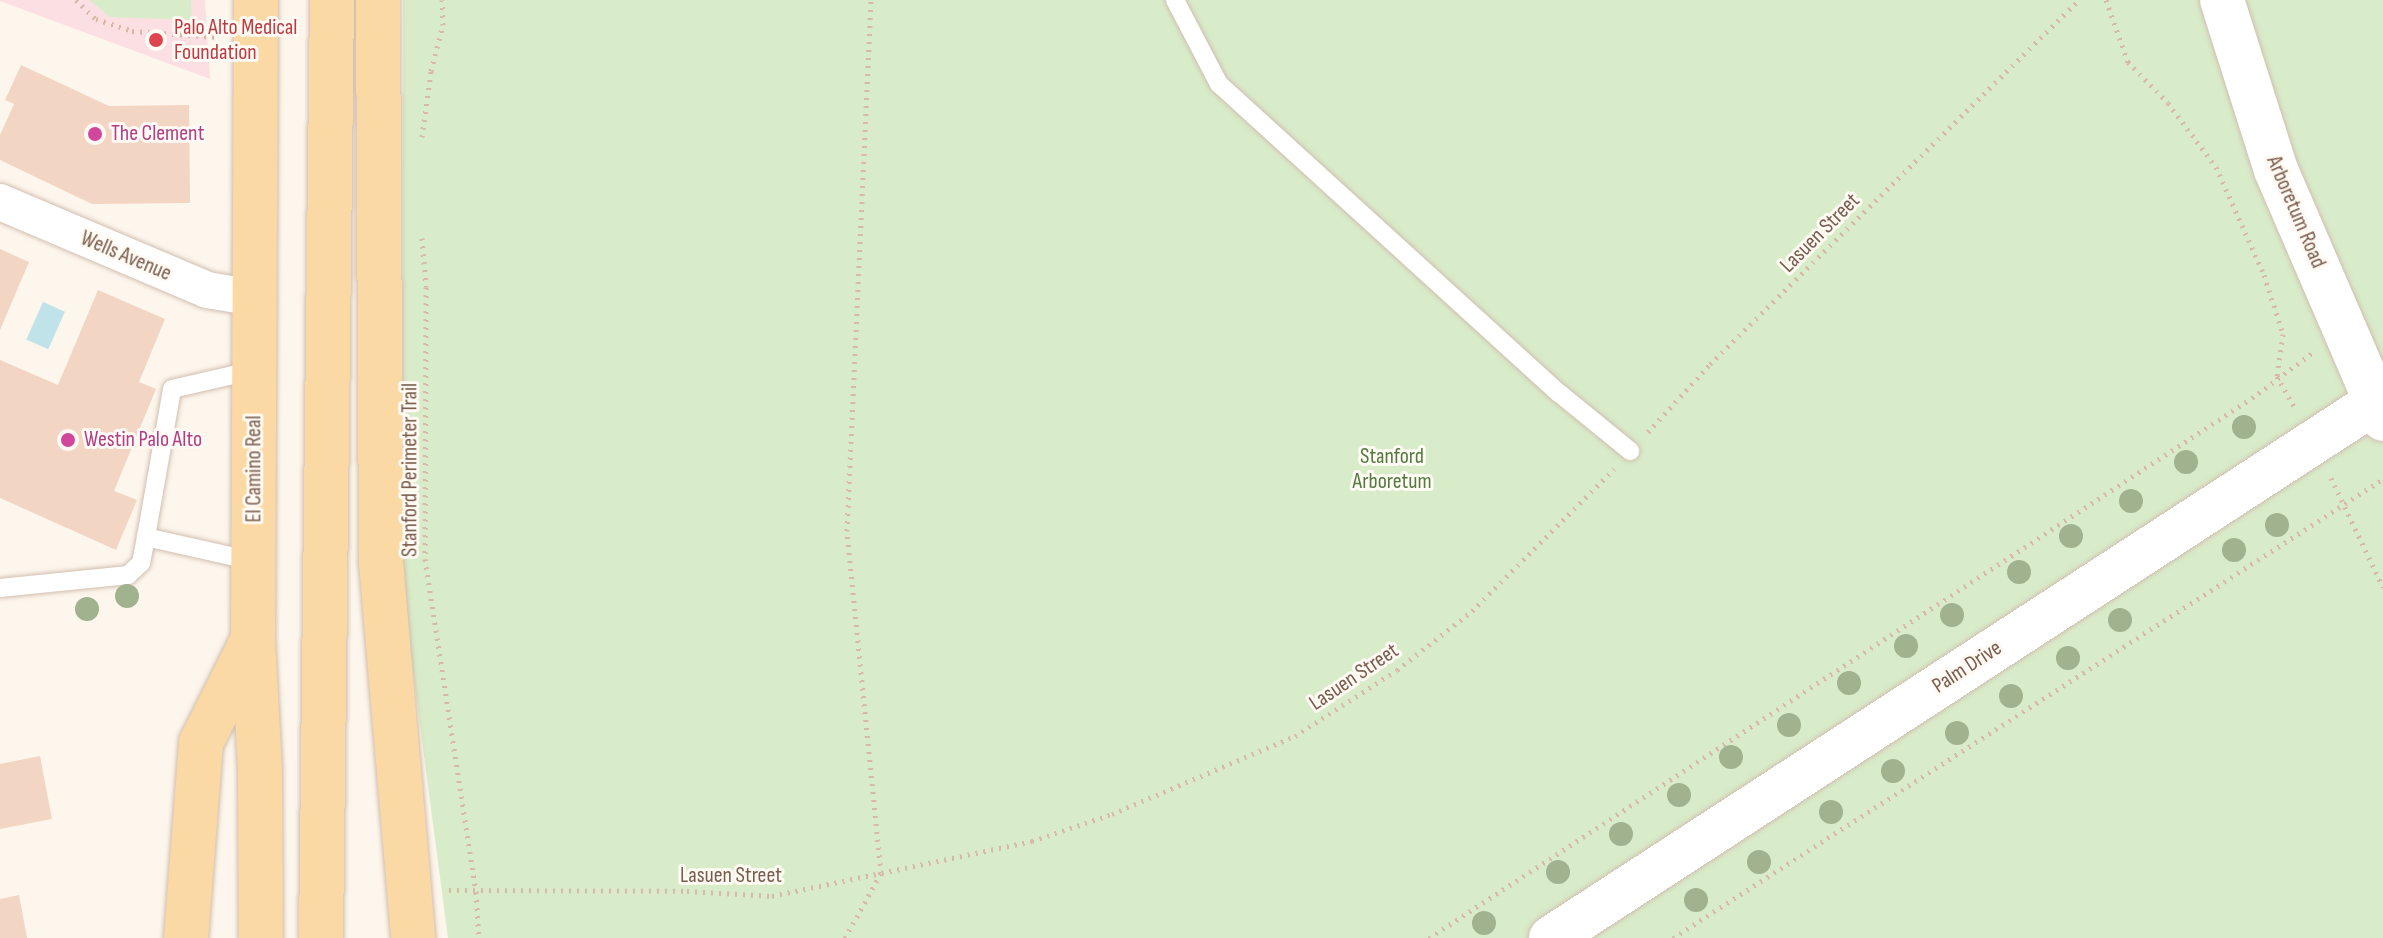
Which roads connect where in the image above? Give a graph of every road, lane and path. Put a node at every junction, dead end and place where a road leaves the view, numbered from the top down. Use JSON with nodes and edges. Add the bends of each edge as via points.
{"nodes":[{"id":1,"x":76,"y":0,"type":"edge"},
{"id":2,"x":332,"y":0,"type":"edge"},
{"id":3,"x":378,"y":0,"type":"edge"},
{"id":4,"x":442,"y":0,"type":"edge"},
{"id":5,"x":871,"y":0,"type":"edge"},
{"id":6,"x":1175,"y":0,"type":"edge"},
{"id":7,"x":2079,"y":0,"type":"edge"},
{"id":8,"x":2106,"y":0,"type":"edge"},
{"id":9,"x":2222,"y":0,"type":"edge"},
{"id":10,"x":257,"y":20,"type":"edge"},
{"id":11,"x":421,"y":148,"type":"dead end"},
{"id":12,"x":0,"y":202,"type":"edge"},
{"id":13,"x":422,"y":228,"type":"dead end"},
{"id":14,"x":255,"y":298,"type":"junction"},
{"id":15,"x":255,"y":370,"type":"junction"},
{"id":16,"x":2380,"y":406,"type":"edge"},
{"id":17,"x":1630,"y":451,"type":"junction"},
{"id":18,"x":2383,"y":479,"type":"edge"},
{"id":19,"x":2345,"y":504,"type":"junction"},
{"id":20,"x":146,"y":537,"type":"junction"},
{"id":21,"x":254,"y":561,"type":"junction"},
{"id":22,"x":2383,"y":587,"type":"edge"},
{"id":23,"x":0,"y":588,"type":"edge"},
{"id":24,"x":253,"y":640,"type":"junction"},
{"id":25,"x":881,"y":873,"type":"junction"},
{"id":26,"x":407,"y":887,"type":"junction"},
{"id":27,"x":476,"y":892,"type":"junction"},
{"id":28,"x":186,"y":938,"type":"edge"},
{"id":29,"x":261,"y":938,"type":"edge"},
{"id":30,"x":321,"y":938,"type":"edge"},
{"id":31,"x":413,"y":938,"type":"edge"},
{"id":32,"x":479,"y":938,"type":"edge"},
{"id":33,"x":845,"y":938,"type":"edge"},
{"id":34,"x":1429,"y":938,"type":"edge"},
{"id":35,"x":1551,"y":938,"type":"edge"},
{"id":36,"x":1673,"y":938,"type":"edge"}],
"edges":[{"from":1,"to":10,"type":"path","via":[[96,19],[132,31]]},
{"from":2,"to":30,"type":"main road"},
{"from":3,"to":26,"type":"main road","via":[[381,562]]},
{"from":4,"to":11,"type":"path","via":[[443,25],[428,84]]},
{"from":5,"to":25,"type":"path","via":[[847,531]]},
{"from":6,"to":17,"type":"lane","via":[[1219,84],[1559,393]]},
{"from":7,"to":17,"type":"path","name":"Lasuen Street","via":[[1710,364]]},
{"from":8,"to":34,"type":"path","via":[[2128,62],[2168,103],[2216,167],[2264,275],[2283,334],[2277,376],[2252,398]]},
{"from":9,"to":16,"type":"main road","name":"Arboretum Road","via":[[2276,170]]},
{"from":10,"to":14,"type":"main road","name":"El Camino Real"},
{"from":12,"to":14,"type":"street","name":"Wells Avenue","via":[[207,290]]},
{"from":13,"to":27,"type":"path","name":"Stanford Perimeter Trail","via":[[425,559]]},
{"from":14,"to":15,"type":"main road","name":"El Camino Real"},
{"from":15,"to":20,"type":"lane","via":[[172,389]]},
{"from":15,"to":21,"type":"main road","name":"El Camino Real"},
{"from":16,"to":35,"type":"main road","name":"Palm Drive"},
{"from":17,"to":25,"type":"path","name":"Lasuen Street","via":[[1472,611],[1397,670],[1295,736],[1099,819],[1032,841]]},
{"from":18,"to":19,"type":"path"},
{"from":19,"to":22,"type":"path"},
{"from":19,"to":36,"type":"path"},
{"from":20,"to":21,"type":"lane"},
{"from":20,"to":23,"type":"lane","via":[[141,563],[128,575]]},
{"from":21,"to":24,"type":"main road","name":"El Camino Real"},
{"from":24,"to":28,"type":"main road","via":[[201,743]]},
{"from":24,"to":29,"type":"main road","name":"El Camino Real"},
{"from":25,"to":27,"type":"path","name":"Lasuen Street","via":[[772,896]]},
{"from":25,"to":33,"type":"path"},
{"from":26,"to":27,"type":"path","name":"Lasuen Street"},
{"from":26,"to":31,"type":"main road"},
{"from":27,"to":32,"type":"path","name":"Stanford Perimeter Trail"}]}
